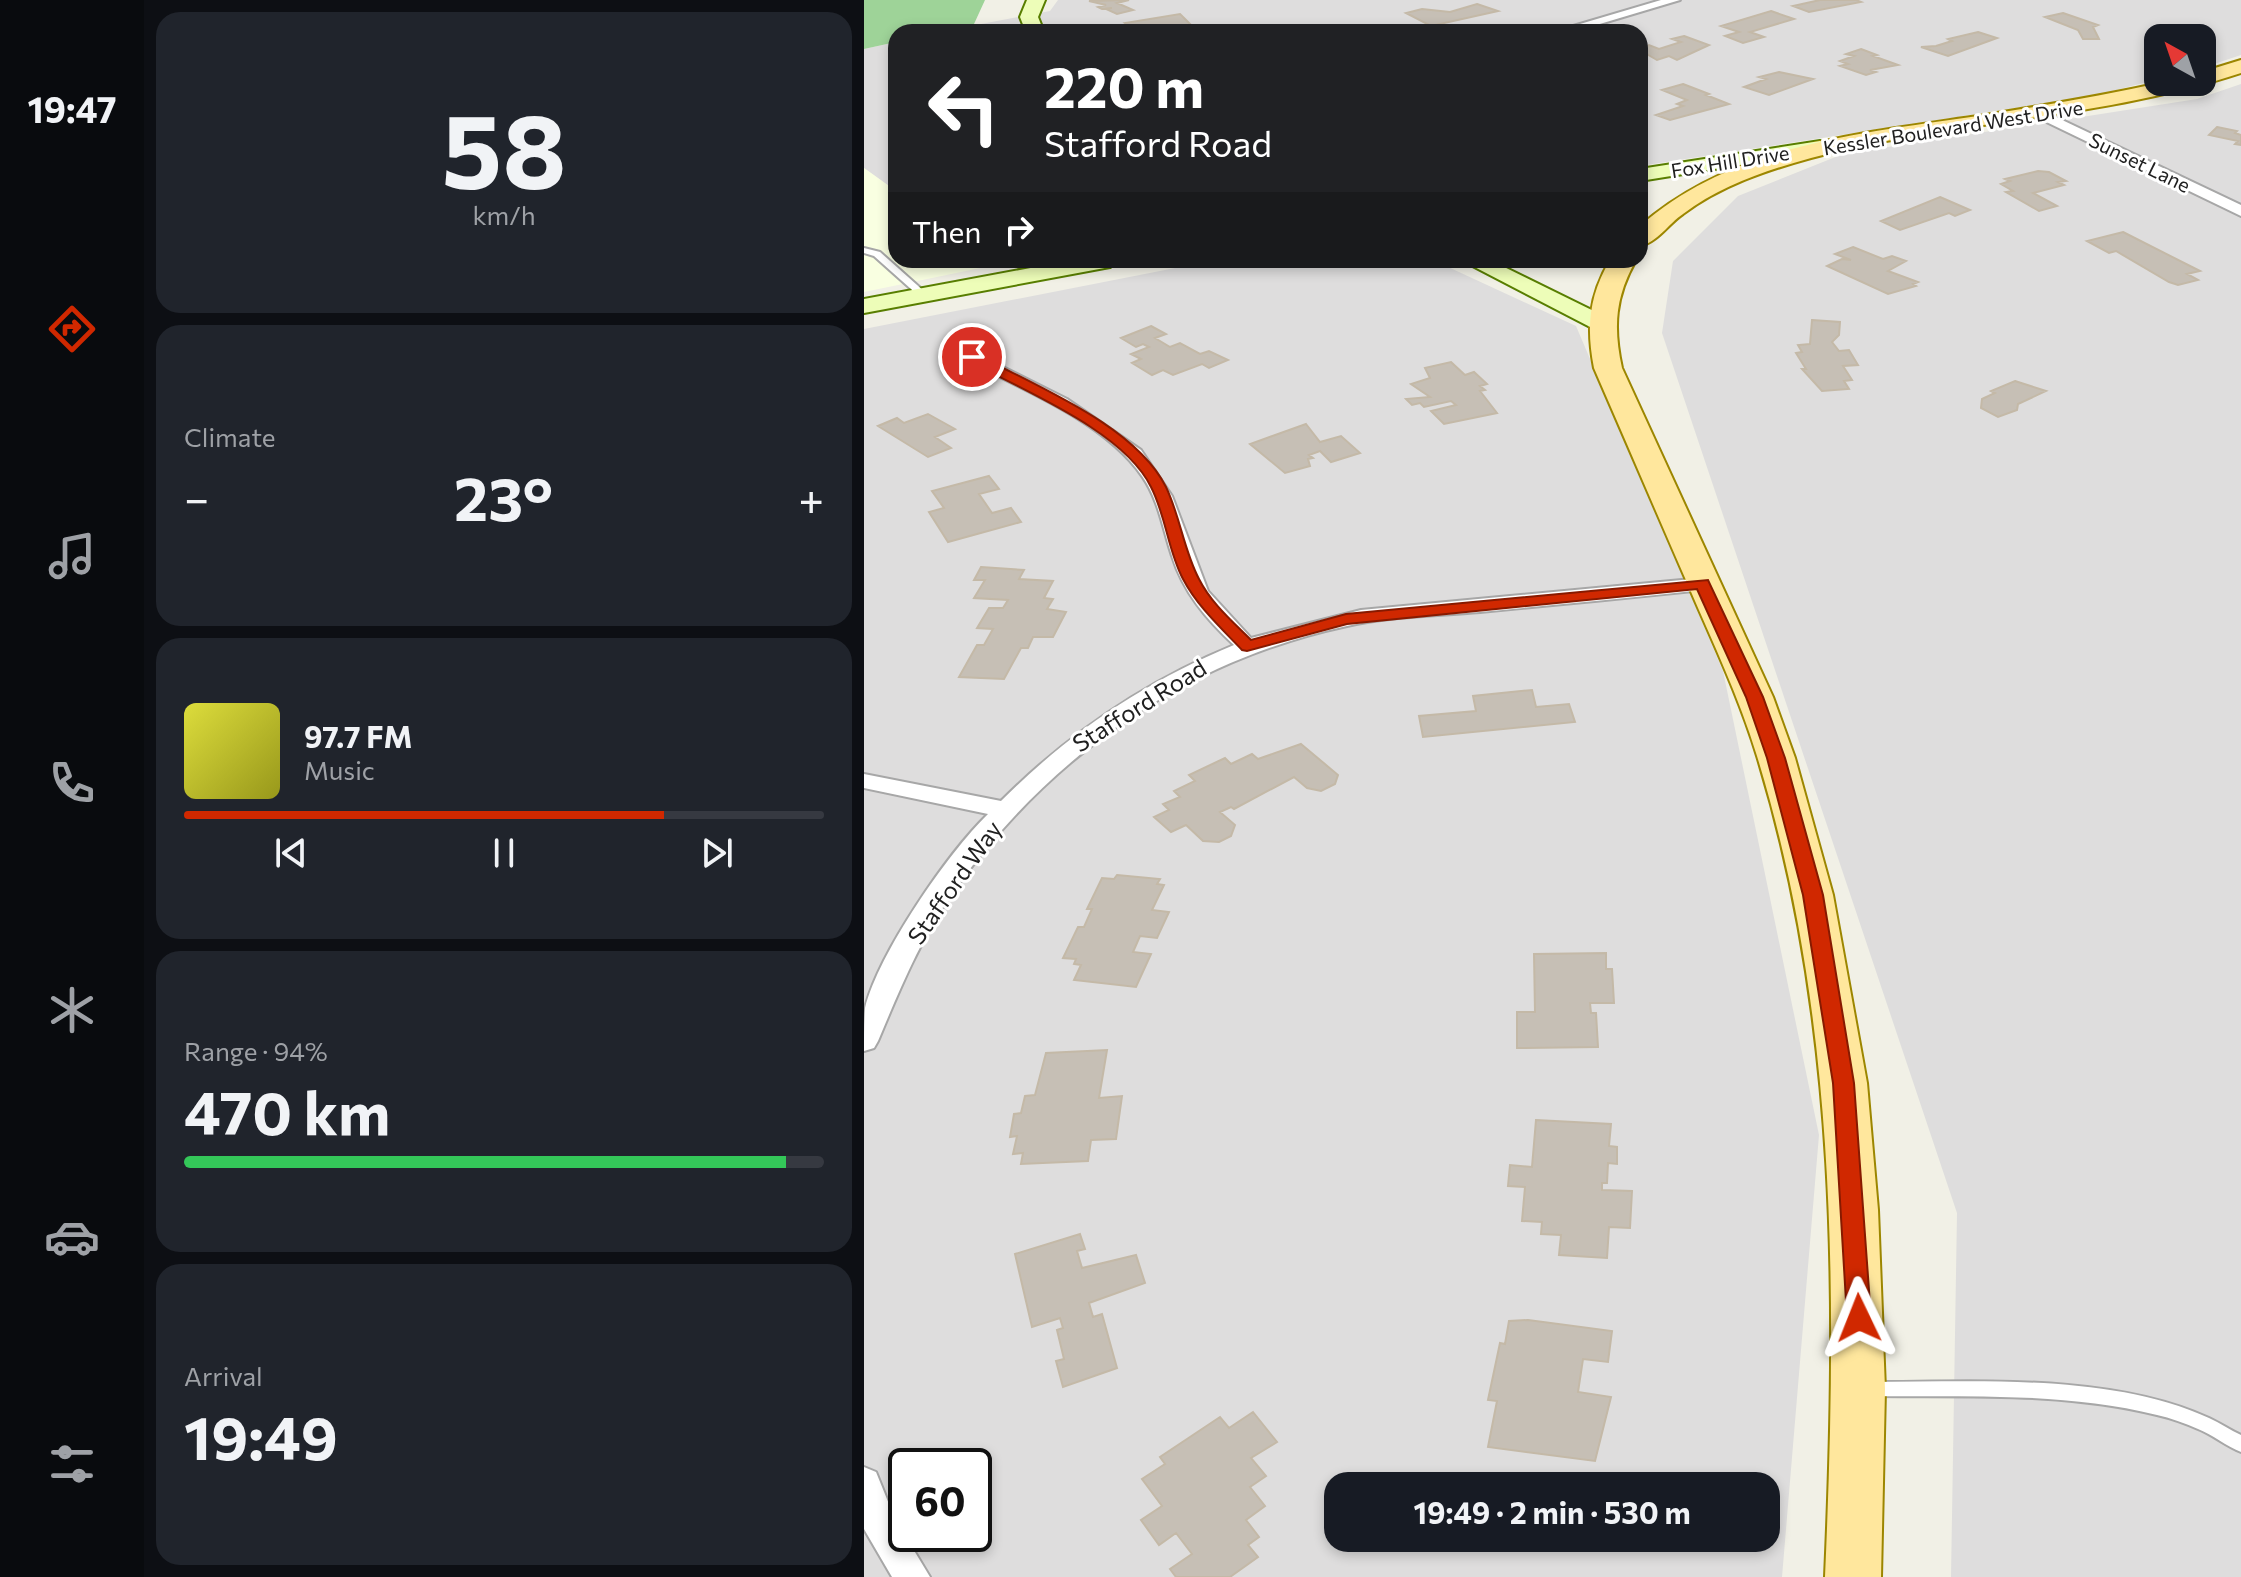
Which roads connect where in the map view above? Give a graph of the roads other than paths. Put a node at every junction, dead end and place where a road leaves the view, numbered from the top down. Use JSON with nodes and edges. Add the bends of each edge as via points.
{"nodes":[{"id":1,"x":1036,"y":0,"type":"edge"},
{"id":2,"x":1674,"y":0,"type":"edge"},
{"id":3,"x":1032,"y":24,"type":"edge"},
{"id":4,"x":1588,"y":24,"type":"edge"},
{"id":5,"x":2241,"y":66,"type":"edge"},
{"id":6,"x":2216,"y":74,"type":"edge"},
{"id":7,"x":2144,"y":92,"type":"edge"},
{"id":8,"x":2039,"y":113,"type":"junction"},
{"id":9,"x":1820,"y":147,"type":"junction"},
{"id":10,"x":1648,"y":174,"type":"edge"},
{"id":11,"x":2241,"y":211,"type":"edge"},
{"id":12,"x":1648,"y":232,"type":"edge"},
{"id":13,"x":864,"y":250,"type":"edge"},
{"id":14,"x":888,"y":264,"type":"edge"},
{"id":15,"x":893,"y":268,"type":"edge"},
{"id":16,"x":1067,"y":268,"type":"edge"},
{"id":17,"x":1488,"y":268,"type":"edge"},
{"id":18,"x":1619,"y":268,"type":"edge"},
{"id":19,"x":923,"y":295,"type":"junction"},
{"id":20,"x":864,"y":306,"type":"edge"},
{"id":21,"x":1602,"y":324,"type":"junction"},
{"id":22,"x":955,"y":348,"type":"dead end"},
{"id":23,"x":1703,"y":584,"type":"junction"},
{"id":24,"x":1247,"y":646,"type":"junction"},
{"id":25,"x":864,"y":781,"type":"edge"},
{"id":26,"x":1005,"y":810,"type":"junction"},
{"id":27,"x":864,"y":1041,"type":"edge"},
{"id":28,"x":1859,"y":1389,"type":"junction"},
{"id":29,"x":2241,"y":1444,"type":"edge"},
{"id":30,"x":864,"y":1483,"type":"edge"},
{"id":31,"x":912,"y":1577,"type":"edge"},
{"id":32,"x":1853,"y":1577,"type":"edge"}],
"edges":[{"from":1,"to":3,"type":"street"},
{"from":2,"to":4,"type":"street"},
{"from":5,"to":6,"type":"main road"},
{"from":7,"to":8,"type":"main road","name":"Kessler Boulevard West Drive"},
{"from":8,"to":9,"type":"main road","name":"Kessler Boulevard West Drive"},
{"from":8,"to":11,"type":"street","name":"Sunset Lane"},
{"from":9,"to":10,"type":"street","name":"Fox Hill Drive"},
{"from":9,"to":12,"type":"main road","name":"Kessler Boulevard West Drive","via":[[1721,183]]},
{"from":13,"to":14,"type":"lane"},
{"from":15,"to":19,"type":"lane"},
{"from":16,"to":19,"type":"street"},
{"from":17,"to":21,"type":"street"},
{"from":18,"to":21,"type":"main road","via":[[1604,298]]},
{"from":19,"to":20,"type":"street"},
{"from":21,"to":23,"type":"main road","via":[[1617,394]]},
{"from":22,"to":24,"type":"street","via":[[1095,425],[1135,455],[1158,486],[1191,579]]},
{"from":23,"to":24,"type":"street","name":"Stafford Road","via":[[1346,619]]},
{"from":23,"to":28,"type":"main road","via":[[1755,697],[1813,895],[1845,1097],[1858,1275]]},
{"from":24,"to":26,"type":"street","name":"Stafford Road","via":[[1177,676],[1093,729],[1045,767]]},
{"from":25,"to":26,"type":"street","name":"Stafford Way"},
{"from":26,"to":27,"type":"street","name":"Stafford Way","via":[[932,904],[898,962]]},
{"from":28,"to":29,"type":"lane","via":[[2027,1391],[2132,1402],[2213,1424]]},
{"from":28,"to":32,"type":"main road"},
{"from":30,"to":31,"type":"street","via":[[881,1528]]}]}
